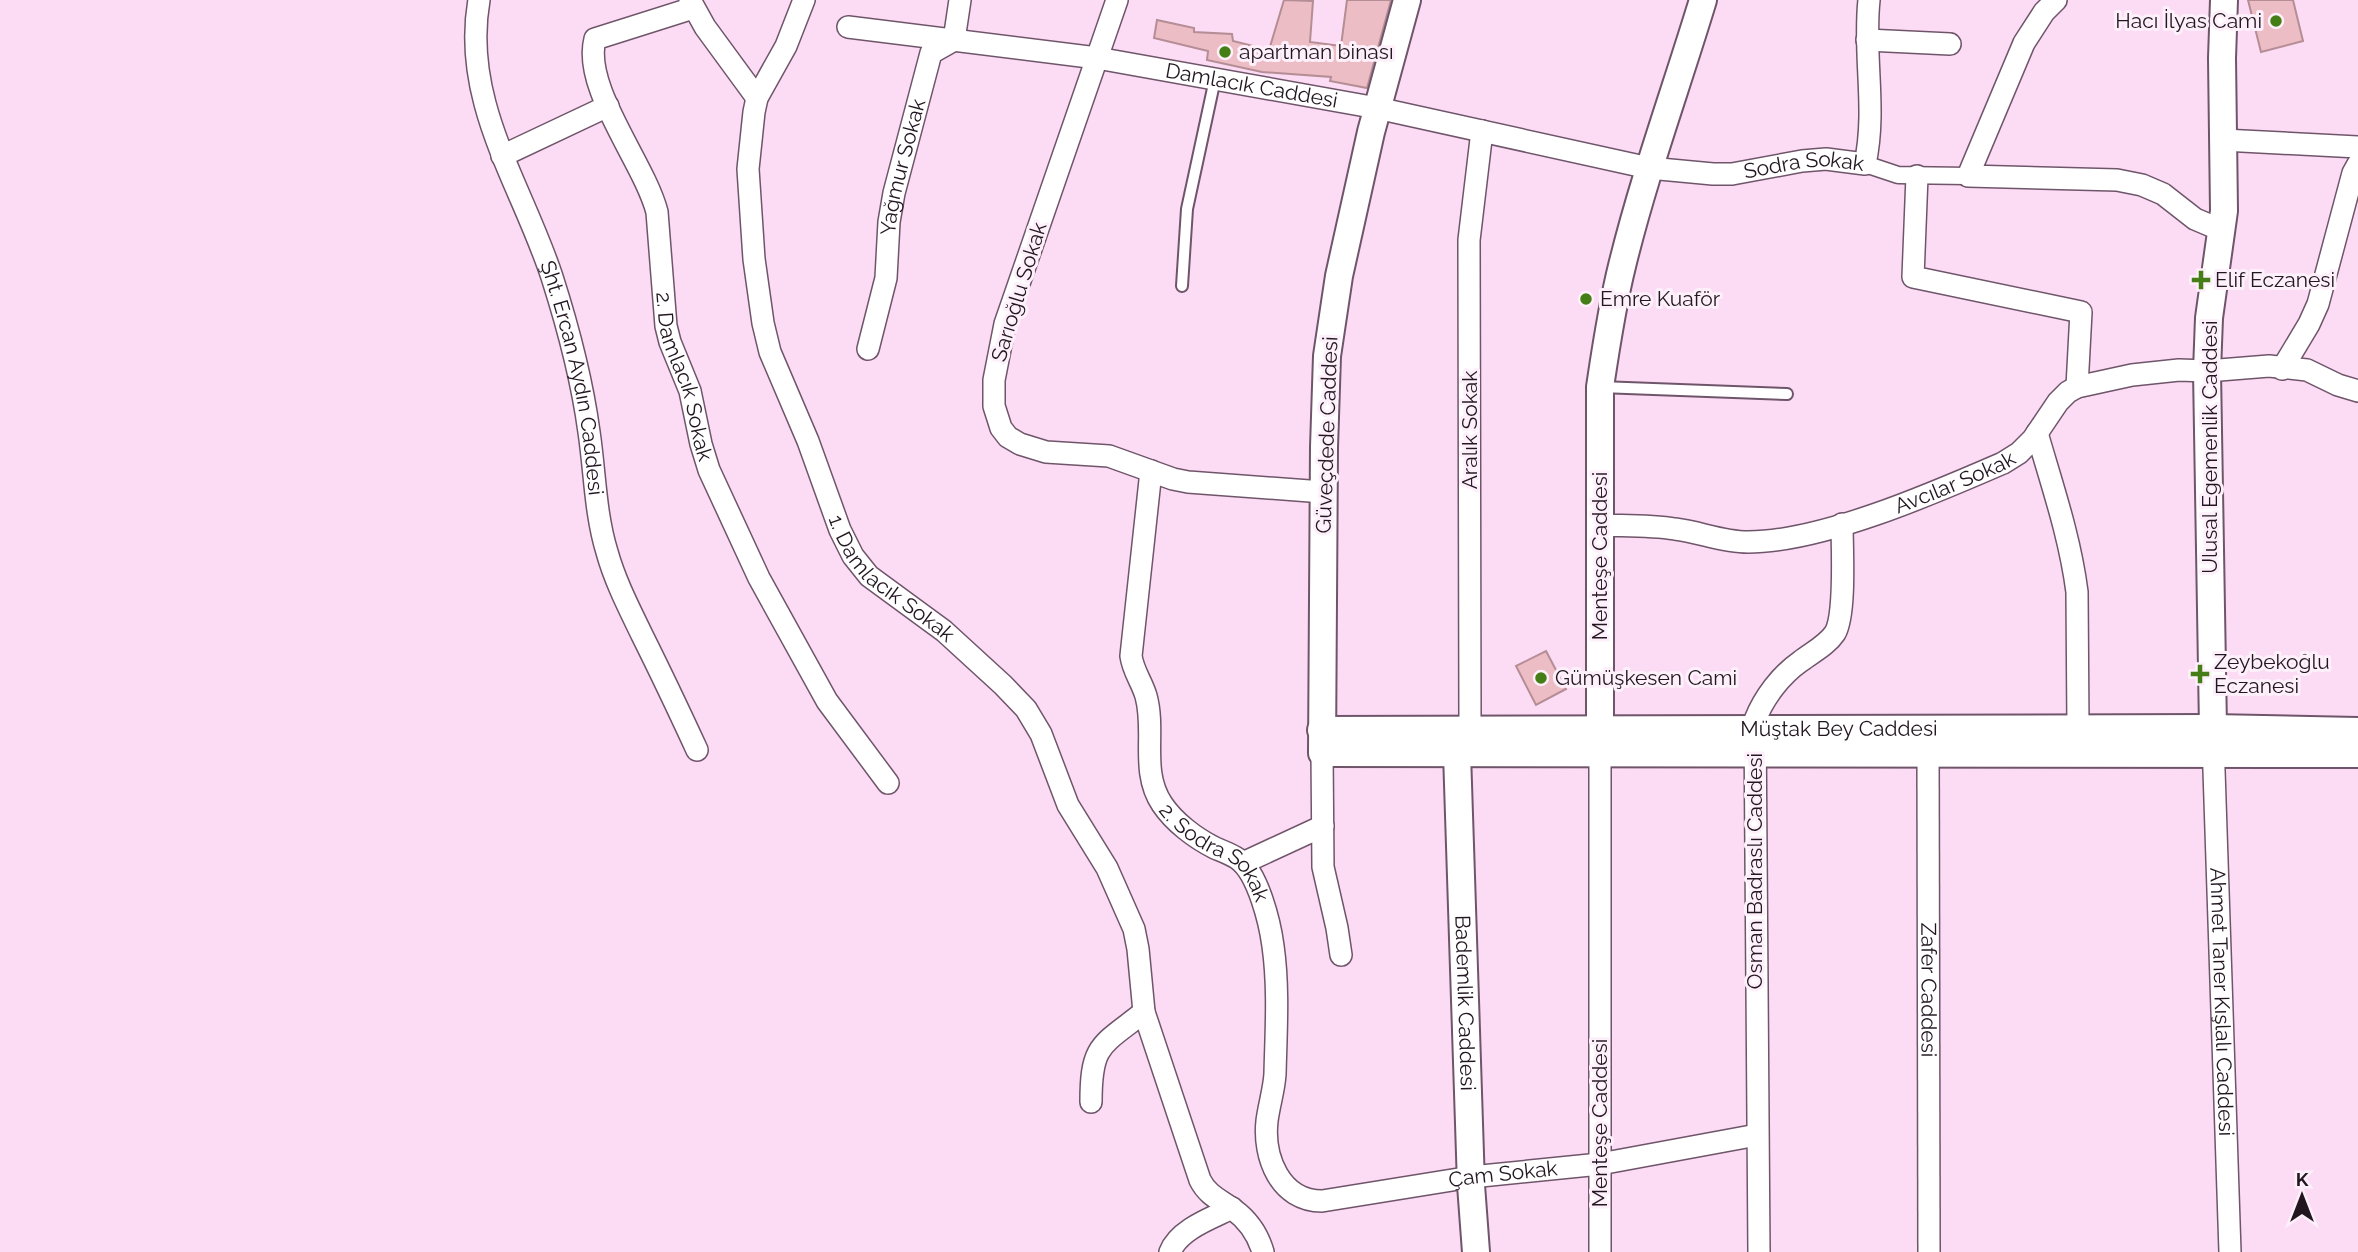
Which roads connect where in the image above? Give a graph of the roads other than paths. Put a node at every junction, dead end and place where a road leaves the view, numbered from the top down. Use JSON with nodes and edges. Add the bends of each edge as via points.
{"nodes":[{"id":1,"x":479,"y":0,"type":"edge"},
{"id":2,"x":804,"y":0,"type":"edge"},
{"id":3,"x":960,"y":0,"type":"edge"},
{"id":4,"x":1117,"y":0,"type":"edge"},
{"id":5,"x":1407,"y":0,"type":"edge"},
{"id":6,"x":1703,"y":0,"type":"edge"},
{"id":7,"x":1869,"y":0,"type":"edge"},
{"id":8,"x":2056,"y":0,"type":"edge"},
{"id":9,"x":2224,"y":0,"type":"edge"},
{"id":10,"x":692,"y":4,"type":"edge"},
{"id":11,"x":848,"y":27,"type":"dead end"},
{"id":12,"x":954,"y":40,"type":"junction"},
{"id":13,"x":1867,"y":40,"type":"junction"},
{"id":14,"x":1950,"y":44,"type":"dead end"},
{"id":15,"x":1097,"y":58,"type":"junction"},
{"id":16,"x":1215,"y":79,"type":"junction"},
{"id":17,"x":757,"y":98,"type":"junction"},
{"id":18,"x":608,"y":106,"type":"junction"},
{"id":19,"x":1377,"y":108,"type":"junction"},
{"id":20,"x":1482,"y":131,"type":"junction"},
{"id":21,"x":2223,"y":141,"type":"junction"},
{"id":22,"x":2358,"y":147,"type":"edge"},
{"id":23,"x":502,"y":156,"type":"junction"},
{"id":24,"x":1864,"y":164,"type":"junction"},
{"id":25,"x":2358,"y":164,"type":"edge"},
{"id":26,"x":1649,"y":168,"type":"junction"},
{"id":27,"x":1917,"y":176,"type":"junction"},
{"id":28,"x":1968,"y":176,"type":"junction"},
{"id":29,"x":2221,"y":230,"type":"junction"},
{"id":30,"x":1182,"y":286,"type":"dead end"},
{"id":31,"x":867,"y":349,"type":"dead end"},
{"id":32,"x":2282,"y":369,"type":"junction"},
{"id":33,"x":2207,"y":371,"type":"junction"},
{"id":34,"x":1600,"y":387,"type":"junction"},
{"id":35,"x":2077,"y":387,"type":"junction"},
{"id":36,"x":2358,"y":391,"type":"edge"},
{"id":37,"x":1787,"y":394,"type":"dead end"},
{"id":38,"x":2037,"y":433,"type":"junction"},
{"id":39,"x":1151,"y":471,"type":"junction"},
{"id":40,"x":1323,"y":492,"type":"junction"},
{"id":41,"x":1842,"y":524,"type":"junction"},
{"id":42,"x":1600,"y":525,"type":"junction"},
{"id":43,"x":2078,"y":728,"type":"junction"},
{"id":44,"x":2213,"y":728,"type":"junction"},
{"id":45,"x":1471,"y":729,"type":"junction"},
{"id":46,"x":2358,"y":731,"type":"edge"},
{"id":47,"x":1928,"y":740,"type":"junction"},
{"id":48,"x":1322,"y":741,"type":"junction"},
{"id":49,"x":1600,"y":741,"type":"junction"},
{"id":50,"x":1754,"y":741,"type":"junction"},
{"id":51,"x":697,"y":750,"type":"dead end"},
{"id":52,"x":1457,"y":753,"type":"junction"},
{"id":53,"x":2213,"y":754,"type":"junction"},
{"id":54,"x":2358,"y":754,"type":"edge"},
{"id":55,"x":888,"y":783,"type":"dead end"},
{"id":56,"x":1322,"y":826,"type":"junction"},
{"id":57,"x":1242,"y":863,"type":"junction"},
{"id":58,"x":1341,"y":955,"type":"dead end"},
{"id":59,"x":1144,"y":1012,"type":"junction"},
{"id":60,"x":1091,"y":1102,"type":"dead end"},
{"id":61,"x":1757,"y":1135,"type":"junction"},
{"id":62,"x":1600,"y":1164,"type":"junction"},
{"id":63,"x":1471,"y":1177,"type":"junction"},
{"id":64,"x":1332,"y":1200,"type":"joint"},
{"id":65,"x":1232,"y":1208,"type":"junction"},
{"id":66,"x":1170,"y":1252,"type":"edge"},
{"id":67,"x":1264,"y":1252,"type":"edge"},
{"id":68,"x":1476,"y":1252,"type":"edge"},
{"id":69,"x":1600,"y":1252,"type":"edge"},
{"id":70,"x":1759,"y":1252,"type":"edge"},
{"id":71,"x":1929,"y":1252,"type":"edge"},
{"id":72,"x":2230,"y":1252,"type":"edge"}],
"edges":[{"from":1,"to":23,"type":"street","name":"Şht. Ercan Aydın Caddesi","via":[[475,24],[479,77]]},
{"from":2,"to":17,"type":"street","name":"1. Damlacık Sokak","via":[[786,46]]},
{"from":3,"to":12,"type":"street"},
{"from":4,"to":15,"type":"street","name":"Sarıoğlu Sokak"},
{"from":5,"to":19,"type":"street","name":"Güveçdede Caddesi"},
{"from":6,"to":26,"type":"street","name":"Menteşe Caddesi"},
{"from":7,"to":13,"type":"street"},
{"from":8,"to":28,"type":"street","via":[[2024,43]]},
{"from":9,"to":21,"type":"street","name":"Ulusal Egemenlik Caddesi"},
{"from":10,"to":17,"type":"street"},
{"from":10,"to":18,"type":"street","name":"2. Damlacık Sokak","via":[[595,39],[592,58]]},
{"from":11,"to":12,"type":"street","name":"Damlacık Caddesi"},
{"from":12,"to":15,"type":"street","name":"Damlacık Caddesi"},
{"from":12,"to":31,"type":"street","name":"Yağmur Sokak","via":[[931,53],[894,192],[886,278]]},
{"from":13,"to":14,"type":"street"},
{"from":13,"to":24,"type":"street","via":[[1871,108]]},
{"from":15,"to":16,"type":"street","name":"Damlacık Caddesi"},
{"from":15,"to":39,"type":"street","name":"Sarıoğlu Sokak","via":[[1004,324],[994,406],[1001,428],[1020,444],[1046,452],[1109,456]]},
{"from":16,"to":19,"type":"street","name":"Damlacık Caddesi"},
{"from":16,"to":30,"type":"lane","via":[[1186,209]]},
{"from":17,"to":59,"type":"street","name":"1. Damlacık Sokak","via":[[749,179],[762,323],[840,530],[869,576],[944,631],[1026,709],[1068,805],[1107,868],[1134,929]]},
{"from":18,"to":23,"type":"street"},
{"from":18,"to":55,"type":"street","name":"2. Damlacık Sokak","via":[[657,212],[666,326],[690,391],[709,470],[798,651],[827,701]]},
{"from":19,"to":20,"type":"street","name":"Damlacık Caddesi"},
{"from":19,"to":40,"type":"street","name":"Güveçdede Caddesi","via":[[1331,321]]},
{"from":20,"to":26,"type":"street","name":"Damlacık Caddesi"},
{"from":20,"to":45,"type":"street","name":"Aralık Sokak","via":[[1469,240]]},
{"from":21,"to":22,"type":"street"},
{"from":21,"to":29,"type":"street","name":"Ulusal Egemenlik Caddesi"},
{"from":23,"to":51,"type":"street","name":"Şht. Ercan Aydın Caddesi","via":[[535,232],[562,312],[582,393],[607,552]]},
{"from":24,"to":26,"type":"street","name":"Sodra Sokak","via":[[1826,159],[1713,174]]},
{"from":24,"to":27,"type":"street","name":"Sodra Sokak"},
{"from":25,"to":32,"type":"street","via":[[2318,304]]},
{"from":26,"to":34,"type":"street","name":"Menteşe Caddesi","via":[[1621,268]]},
{"from":27,"to":28,"type":"street","name":"Sodra Sokak"},
{"from":27,"to":35,"type":"street","via":[[1913,277],[2081,312]]},
{"from":28,"to":29,"type":"street","via":[[2117,180],[2163,194],[2195,219]]},
{"from":29,"to":33,"type":"street","name":"Ulusal Egemenlik Caddesi"},
{"from":32,"to":33,"type":"street"},
{"from":32,"to":36,"type":"street","via":[[2307,370]]},
{"from":33,"to":35,"type":"street","via":[[2156,371]]},
{"from":33,"to":44,"type":"street","name":"Ulusal Egemenlik Caddesi"},
{"from":34,"to":37,"type":"lane"},
{"from":34,"to":42,"type":"street","name":"Menteşe Caddesi"},
{"from":35,"to":38,"type":"street","name":"Avcılar Sokak","via":[[2058,402]]},
{"from":38,"to":41,"type":"street","name":"Avcılar Sokak","via":[[2003,463]]},
{"from":38,"to":43,"type":"street","via":[[2074,570]]},
{"from":39,"to":40,"type":"street","name":"Sarıoğlu Sokak","via":[[1205,484]]},
{"from":39,"to":57,"type":"street","name":"2. Sodra Sokak","via":[[1131,656],[1150,716],[1150,772],[1154,789],[1171,816]]},
{"from":40,"to":48,"type":"street","name":"Güveçdede Caddesi"},
{"from":41,"to":42,"type":"street","name":"Avcılar Sokak","via":[[1750,542],[1674,528]]},
{"from":41,"to":50,"type":"street","name":"Osman Badraslı Caddesi","via":[[1838,624],[1826,643],[1799,662],[1767,695],[1759,709]]},
{"from":42,"to":49,"type":"street","name":"Menteşe Caddesi"},
{"from":43,"to":44,"type":"street","name":"Müştak Bey Caddesi"},
{"from":43,"to":47,"type":"street","name":"Müştak Bey Caddesi"},
{"from":44,"to":46,"type":"street","name":"Müştak Bey Caddesi"},
{"from":44,"to":53,"type":"street","name":"Ahmet Taner Kışlalı Caddesi"},
{"from":45,"to":48,"type":"street","name":"Müştak Bey Caddesi"},
{"from":45,"to":49,"type":"street","name":"Müştak Bey Caddesi"},
{"from":47,"to":50,"type":"street","name":"Müştak Bey Caddesi"},
{"from":47,"to":53,"type":"street","name":"Müştak Bey Caddesi"},
{"from":47,"to":71,"type":"street","name":"Zafer Caddesi"},
{"from":48,"to":52,"type":"street","name":"Müştak Bey Caddesi"},
{"from":48,"to":56,"type":"street"},
{"from":49,"to":50,"type":"street","name":"Müştak Bey Caddesi"},
{"from":49,"to":52,"type":"street","name":"Müştak Bey Caddesi"},
{"from":49,"to":62,"type":"street","name":"Menteşe Caddesi"},
{"from":50,"to":61,"type":"street","name":"Osman Badraslı Caddesi"},
{"from":52,"to":63,"type":"street","name":"Bademlik Caddesi"},
{"from":53,"to":54,"type":"street","name":"Müştak Bey Caddesi"},
{"from":53,"to":72,"type":"street","name":"Ahmet Taner Kışlalı Caddesi"},
{"from":56,"to":57,"type":"street"},
{"from":56,"to":58,"type":"street","via":[[1322,867]]},
{"from":57,"to":64,"type":"street","name":"2. Sodra Sokak","via":[[1262,904],[1275,970],[1275,1073],[1268,1151],[1281,1182],[1296,1196]]},
{"from":59,"to":60,"type":"street","via":[[1097,1052]]},
{"from":59,"to":65,"type":"street","name":"1. Damlacık Sokak","via":[[1200,1180],[1208,1194]]},
{"from":61,"to":62,"type":"street","name":"Çam Sokak"},
{"from":61,"to":70,"type":"street","name":"Osman Badraslı Caddesi"},
{"from":62,"to":63,"type":"street","name":"Çam Sokak"},
{"from":62,"to":69,"type":"street","name":"Menteşe Caddesi"},
{"from":63,"to":64,"type":"street","name":"Çam Sokak"},
{"from":63,"to":68,"type":"street","name":"Bademlik Caddesi"},
{"from":65,"to":66,"type":"street","via":[[1186,1233]]},
{"from":65,"to":67,"type":"street","name":"1. Damlacık Sokak","via":[[1251,1226]]}]}
